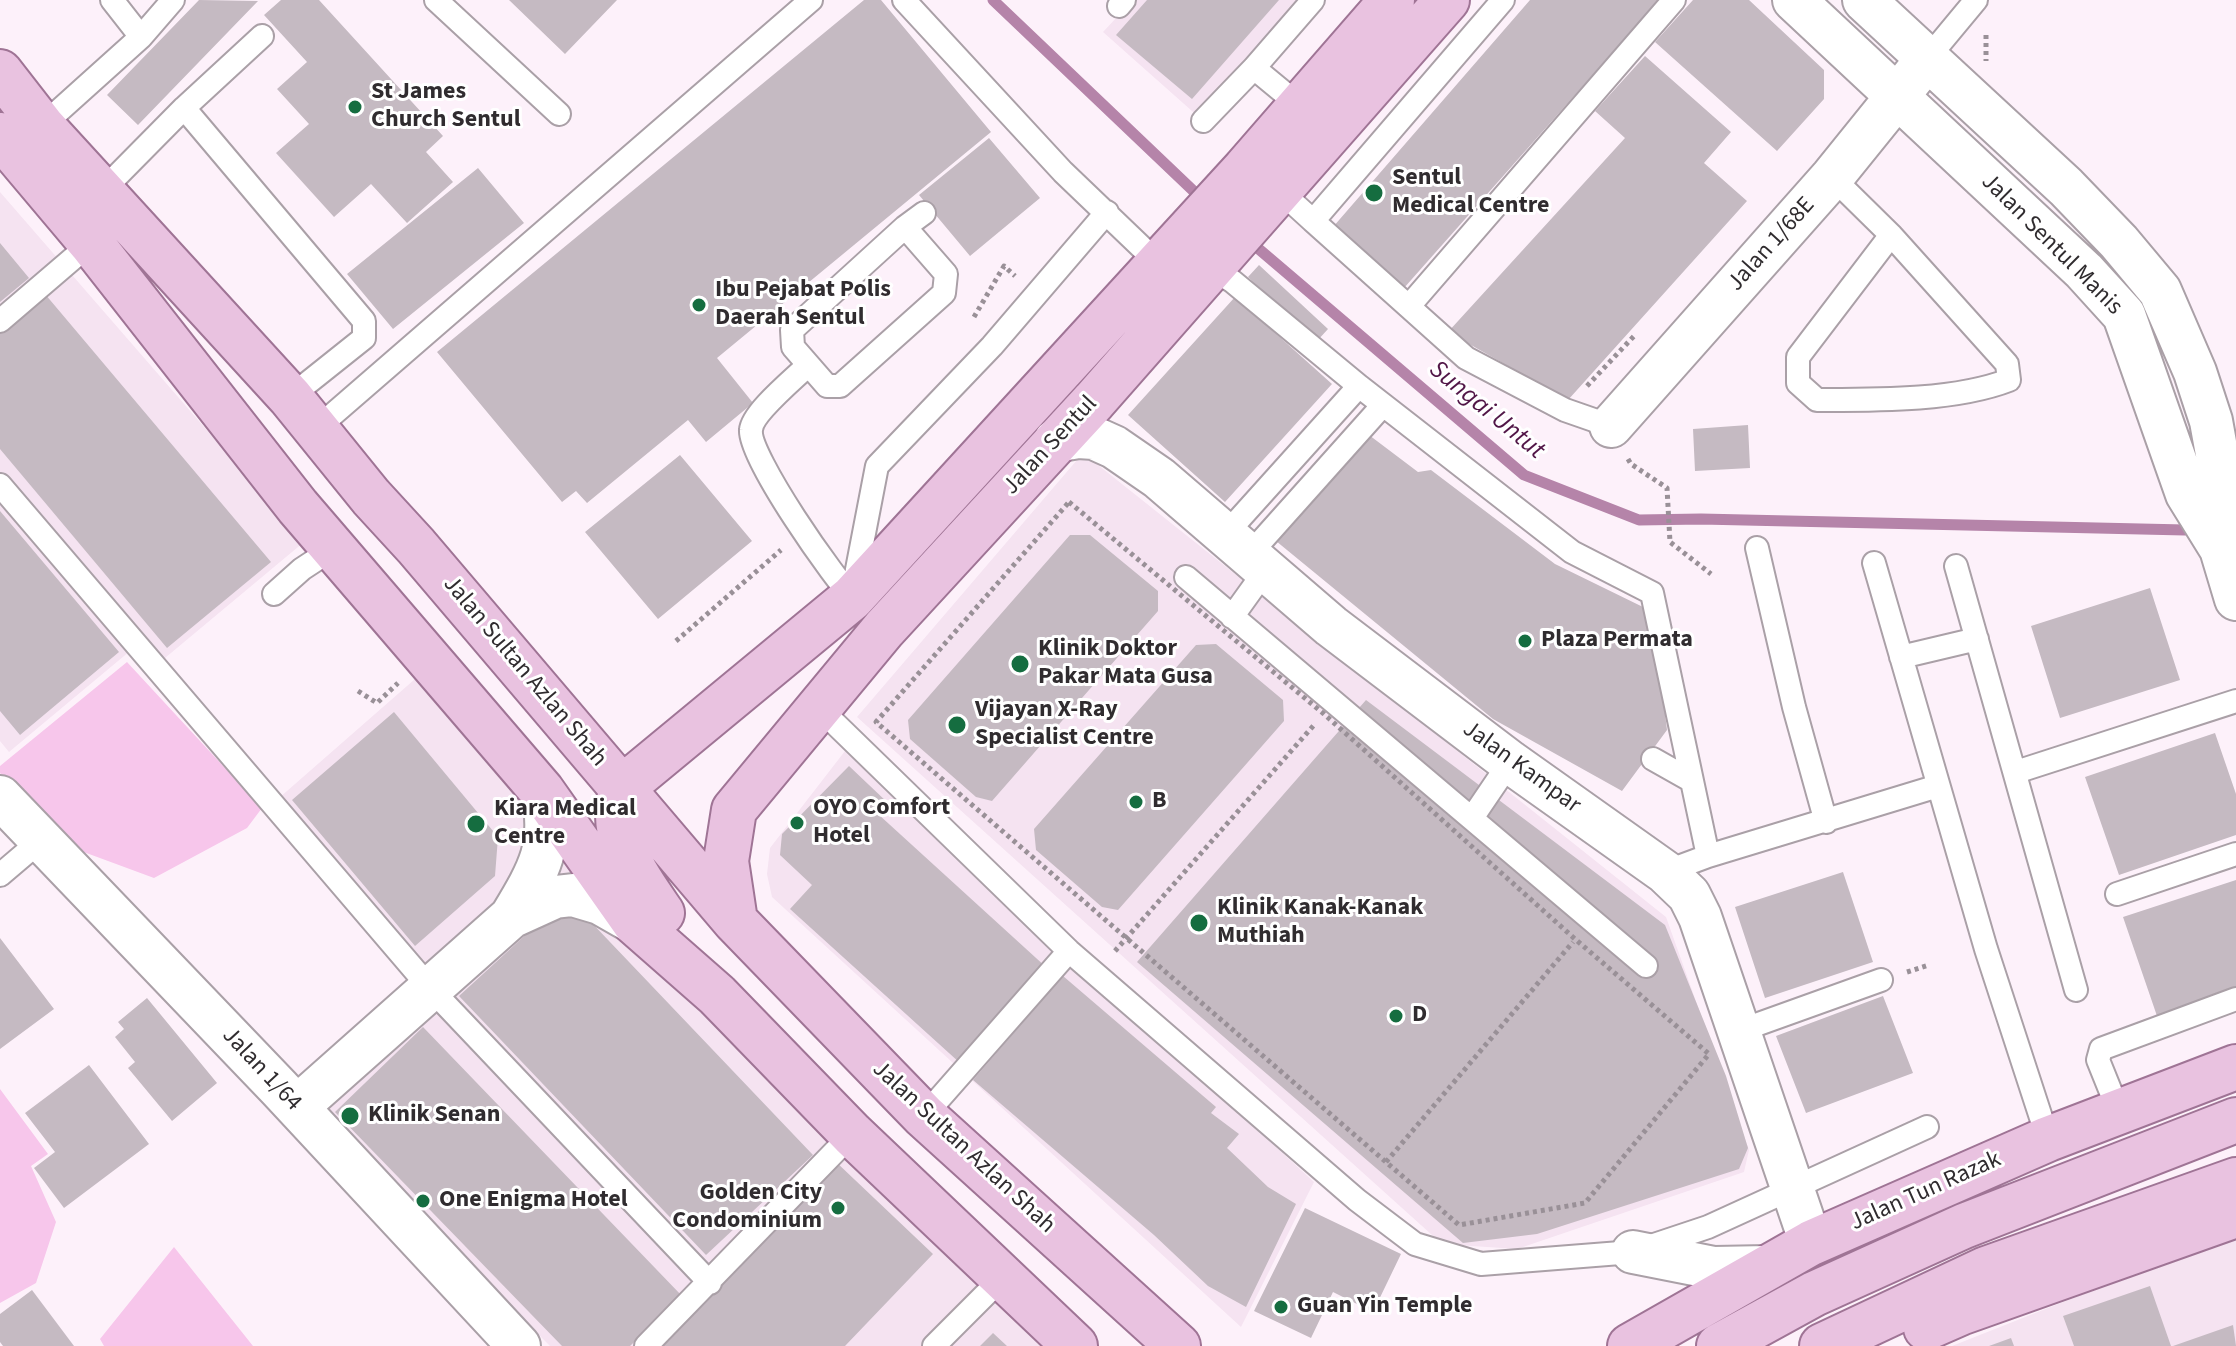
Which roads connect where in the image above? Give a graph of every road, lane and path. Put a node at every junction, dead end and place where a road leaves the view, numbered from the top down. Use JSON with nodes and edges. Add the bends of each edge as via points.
{"nodes":[{"id":1,"x":112,"y":0,"type":"edge"},
{"id":2,"x":173,"y":0,"type":"edge"},
{"id":3,"x":436,"y":0,"type":"edge"},
{"id":4,"x":811,"y":0,"type":"edge"},
{"id":5,"x":904,"y":0,"type":"edge"},
{"id":6,"x":1313,"y":0,"type":"edge"},
{"id":7,"x":1392,"y":0,"type":"edge"},
{"id":8,"x":1447,"y":0,"type":"edge"},
{"id":9,"x":1503,"y":0,"type":"edge"},
{"id":10,"x":1674,"y":0,"type":"edge"},
{"id":11,"x":1794,"y":0,"type":"edge"},
{"id":12,"x":1864,"y":0,"type":"edge"},
{"id":13,"x":1976,"y":0,"type":"edge"},
{"id":14,"x":262,"y":36,"type":"dead end"},
{"id":15,"x":141,"y":37,"type":"junction"},
{"id":16,"x":1927,"y":59,"type":"junction"},
{"id":17,"x":1254,"y":68,"type":"junction"},
{"id":18,"x":0,"y":72,"type":"edge"},
{"id":19,"x":1899,"y":96,"type":"junction"},
{"id":20,"x":1300,"y":106,"type":"junction"},
{"id":21,"x":184,"y":108,"type":"junction"},
{"id":22,"x":559,"y":114,"type":"dead end"},
{"id":23,"x":1203,"y":121,"type":"dead end"},
{"id":24,"x":42,"y":126,"type":"junction"},
{"id":25,"x":0,"y":135,"type":"edge"},
{"id":26,"x":1832,"y":177,"type":"junction"},
{"id":27,"x":1266,"y":185,"type":"junction"},
{"id":28,"x":102,"y":191,"type":"junction"},
{"id":29,"x":1107,"y":212,"type":"junction"},
{"id":30,"x":924,"y":213,"type":"dead end"},
{"id":31,"x":1313,"y":221,"type":"junction"},
{"id":32,"x":905,"y":227,"type":"junction"},
{"id":33,"x":1891,"y":235,"type":"junction"},
{"id":34,"x":91,"y":243,"type":"junction"},
{"id":35,"x":1192,"y":257,"type":"junction"},
{"id":36,"x":1409,"y":306,"type":"junction"},
{"id":37,"x":0,"y":321,"type":"edge"},
{"id":38,"x":807,"y":366,"type":"junction"},
{"id":39,"x":1359,"y":386,"type":"junction"},
{"id":40,"x":1383,"y":405,"type":"junction"},
{"id":41,"x":303,"y":413,"type":"junction"},
{"id":42,"x":1611,"y":426,"type":"junction"},
{"id":43,"x":1055,"y":441,"type":"junction"},
{"id":44,"x":0,"y":485,"type":"edge"},
{"id":45,"x":805,"y":533,"type":"junction"},
{"id":46,"x":334,"y":548,"type":"junction"},
{"id":47,"x":1757,"y":548,"type":"dead end"},
{"id":48,"x":1246,"y":554,"type":"junction"},
{"id":49,"x":1874,"y":563,"type":"dead end"},
{"id":50,"x":1956,"y":566,"type":"dead end"},
{"id":51,"x":1711,"y":574,"type":"dead end"},
{"id":52,"x":1186,"y":577,"type":"dead end"},
{"id":53,"x":2231,"y":577,"type":"edge"},
{"id":54,"x":274,"y":594,"type":"dead end"},
{"id":55,"x":852,"y":598,"type":"junction"},
{"id":56,"x":1232,"y":617,"type":"junction"},
{"id":57,"x":884,"y":629,"type":"junction"},
{"id":58,"x":1977,"y":639,"type":"junction"},
{"id":59,"x":676,"y":641,"type":"dead end"},
{"id":60,"x":1901,"y":657,"type":"junction"},
{"id":61,"x":398,"y":683,"type":"dead end"},
{"id":62,"x":358,"y":691,"type":"dead end"},
{"id":63,"x":2236,"y":701,"type":"edge"},
{"id":64,"x":818,"y":707,"type":"junction"},
{"id":65,"x":1329,"y":708,"type":"junction"},
{"id":66,"x":1653,"y":759,"type":"dead end"},
{"id":67,"x":1510,"y":762,"type":"junction"},
{"id":68,"x":2016,"y":772,"type":"junction"},
{"id":69,"x":1692,"y":781,"type":"junction"},
{"id":70,"x":1938,"y":786,"type":"junction"},
{"id":71,"x":622,"y":788,"type":"junction"},
{"id":72,"x":542,"y":791,"type":"junction"},
{"id":73,"x":0,"y":797,"type":"edge"},
{"id":74,"x":1472,"y":818,"type":"junction"},
{"id":75,"x":1826,"y":822,"type":"junction"},
{"id":76,"x":40,"y":841,"type":"junction"},
{"id":77,"x":2236,"y":854,"type":"edge"},
{"id":78,"x":1708,"y":856,"type":"junction"},
{"id":79,"x":1665,"y":872,"type":"junction"},
{"id":80,"x":0,"y":875,"type":"edge"},
{"id":81,"x":2117,"y":894,"type":"dead end"},
{"id":82,"x":511,"y":917,"type":"junction"},
{"id":83,"x":1592,"y":920,"type":"junction"},
{"id":84,"x":735,"y":921,"type":"junction"},
{"id":85,"x":635,"y":923,"type":"junction"},
{"id":86,"x":1128,"y":937,"type":"junction"},
{"id":87,"x":1575,"y":939,"type":"junction"},
{"id":88,"x":1069,"y":951,"type":"junction"},
{"id":89,"x":1111,"y":956,"type":"dead end"},
{"id":90,"x":1646,"y":966,"type":"dead end"},
{"id":91,"x":1881,"y":980,"type":"dead end"},
{"id":92,"x":430,"y":988,"type":"junction"},
{"id":93,"x":2076,"y":990,"type":"dead end"},
{"id":94,"x":717,"y":995,"type":"junction"},
{"id":95,"x":2236,"y":999,"type":"edge"},
{"id":96,"x":1739,"y":1031,"type":"junction"},
{"id":97,"x":2236,"y":1067,"type":"edge"},
{"id":98,"x":297,"y":1107,"type":"junction"},
{"id":99,"x":2119,"y":1112,"type":"junction"},
{"id":100,"x":924,"y":1116,"type":"junction"},
{"id":101,"x":2236,"y":1120,"type":"edge"},
{"id":102,"x":1927,"y":1127,"type":"dead end"},
{"id":103,"x":852,"y":1134,"type":"junction"},
{"id":104,"x":2048,"y":1139,"type":"junction"},
{"id":105,"x":1386,"y":1162,"type":"junction"},
{"id":106,"x":1794,"y":1190,"type":"junction"},
{"id":107,"x":2235,"y":1214,"type":"edge"},
{"id":108,"x":1811,"y":1243,"type":"junction"},
{"id":109,"x":1633,"y":1252,"type":"junction"},
{"id":110,"x":1768,"y":1267,"type":"junction"},
{"id":111,"x":1004,"y":1276,"type":"junction"},
{"id":112,"x":710,"y":1283,"type":"junction"},
{"id":113,"x":519,"y":1346,"type":"edge"},
{"id":114,"x":646,"y":1346,"type":"edge"},
{"id":115,"x":934,"y":1346,"type":"edge"},
{"id":116,"x":1075,"y":1346,"type":"edge"},
{"id":117,"x":1178,"y":1346,"type":"edge"},
{"id":118,"x":1630,"y":1346,"type":"edge"},
{"id":119,"x":1719,"y":1346,"type":"edge"},
{"id":120,"x":1822,"y":1346,"type":"edge"},
{"id":121,"x":1887,"y":1346,"type":"edge"}],
"edges":[{"from":1,"to":15,"type":"lane"},
{"from":2,"to":15,"type":"lane"},
{"from":3,"to":22,"type":"lane"},
{"from":4,"to":41,"type":"lane"},
{"from":5,"to":29,"type":"lane","via":[[1063,172]]},
{"from":6,"to":17,"type":"lane"},
{"from":7,"to":20,"type":"main road","name":"Jalan Sentul"},
{"from":8,"to":27,"type":"main road","name":"Jalan Sentul"},
{"from":9,"to":31,"type":"lane"},
{"from":10,"to":36,"type":"lane"},
{"from":11,"to":19,"type":"street","name":"Jalan Sentul Manis"},
{"from":12,"to":16,"type":"street","name":"Jalan Sentul Manis"},
{"from":13,"to":16,"type":"lane"},
{"from":14,"to":21,"type":"lane"},
{"from":15,"to":24,"type":"lane"},
{"from":16,"to":19,"type":"street","name":"Jalan 1/68E"},
{"from":16,"to":53,"type":"street","name":"Jalan Sentul Manis","via":[[2066,187],[2160,291],[2211,421]]},
{"from":17,"to":20,"type":"lane"},
{"from":17,"to":23,"type":"lane"},
{"from":18,"to":24,"type":"main road","name":"Jalan Sultan Azlan Shah"},
{"from":19,"to":26,"type":"street","name":"Jalan 1/68E"},
{"from":19,"to":53,"type":"street","name":"Jalan Sentul Manis","via":[[2124,315],[2187,494]]},
{"from":20,"to":27,"type":"main road","name":"Jalan Sentul"},
{"from":21,"to":28,"type":"lane"},
{"from":21,"to":41,"type":"lane","via":[[364,321],[364,338]]},
{"from":24,"to":28,"type":"main road","name":"Jalan Sultan Azlan Shah"},
{"from":25,"to":34,"type":"main road"},
{"from":26,"to":33,"type":"lane"},
{"from":26,"to":42,"type":"street","name":"Jalan 1/68E"},
{"from":27,"to":31,"type":"lane"},
{"from":27,"to":35,"type":"main road","name":"Jalan Sentul"},
{"from":28,"to":41,"type":"main road","name":"Jalan Sultan Azlan Shah"},
{"from":29,"to":35,"type":"lane"},
{"from":29,"to":55,"type":"lane","via":[[992,346],[877,466]]},
{"from":30,"to":32,"type":"lane"},
{"from":31,"to":36,"type":"lane"},
{"from":32,"to":38,"type":"lane","via":[[792,330],[793,347]]},
{"from":32,"to":38,"type":"lane","via":[[946,274],[944,293],[840,386],[827,386]]},
{"from":33,"to":33,"type":"lane","via":[[2007,364],[2009,380],[1960,393],[1850,400],[1817,400],[1798,383],[1798,357]]},
{"from":34,"to":37,"type":"lane"},
{"from":34,"to":46,"type":"main road"},
{"from":35,"to":39,"type":"lane","via":[[1232,281]]},
{"from":35,"to":43,"type":"main road","name":"Jalan Sentul","via":[[1094,401]]},
{"from":35,"to":55,"type":"main road","name":"Jalan Sentul"},
{"from":36,"to":42,"type":"lane","via":[[1466,358],[1565,410]]},
{"from":38,"to":45,"type":"lane","via":[[758,414],[750,429],[753,446]]},
{"from":39,"to":40,"type":"lane"},
{"from":39,"to":48,"type":"lane"},
{"from":40,"to":48,"type":"lane"},
{"from":40,"to":69,"type":"lane","via":[[1410,437],[1572,552],[1652,593]]},
{"from":41,"to":71,"type":"main road","name":"Jalan Sultan Azlan Shah"},
{"from":42,"to":51,"type":"path","via":[[1631,464],[1667,488],[1670,542]]},
{"from":43,"to":48,"type":"street","name":"Jalan Kampar","via":[[1094,438],[1114,447],[1159,478]]},
{"from":43,"to":57,"type":"main road","name":"Jalan Sentul"},
{"from":44,"to":92,"type":"lane"},
{"from":45,"to":55,"type":"lane"},
{"from":45,"to":59,"type":"path"},
{"from":46,"to":54,"type":"lane"},
{"from":46,"to":72,"type":"main road"},
{"from":47,"to":75,"type":"lane"},
{"from":48,"to":56,"type":"lane"},
{"from":48,"to":67,"type":"street","name":"Jalan Kampar","via":[[1306,592]]},
{"from":49,"to":60,"type":"lane"},
{"from":50,"to":58,"type":"lane"},
{"from":52,"to":56,"type":"lane"},
{"from":55,"to":57,"type":"lane"},
{"from":55,"to":71,"type":"main road","name":"Jalan Sentul"},
{"from":56,"to":65,"type":"lane"},
{"from":57,"to":64,"type":"main road","name":"Jalan Sentul"},
{"from":58,"to":60,"type":"lane"},
{"from":58,"to":68,"type":"lane"},
{"from":60,"to":70,"type":"lane"},
{"from":61,"to":62,"type":"path","via":[[377,703]]},
{"from":63,"to":68,"type":"lane"},
{"from":64,"to":84,"type":"main road","name":"Jalan Sentul","via":[[734,810],[726,861]]},
{"from":64,"to":88,"type":"lane"},
{"from":65,"to":74,"type":"lane"},
{"from":65,"to":86,"type":"path"},
{"from":65,"to":86,"type":"path","via":[[1069,502],[1038,536],[876,722]]},
{"from":66,"to":69,"type":"lane"},
{"from":67,"to":74,"type":"lane"},
{"from":67,"to":79,"type":"street","name":"Jalan Kampar"},
{"from":68,"to":93,"type":"lane"},
{"from":69,"to":78,"type":"lane"},
{"from":70,"to":75,"type":"lane"},
{"from":70,"to":104,"type":"lane"},
{"from":71,"to":84,"type":"main road","name":"Jalan Sultan Azlan Shah"},
{"from":71,"to":94,"type":"main road","via":[[618,824],[624,852]]},
{"from":72,"to":82,"type":"street","via":[[546,843],[533,881]]},
{"from":72,"to":85,"type":"main road"},
{"from":73,"to":76,"type":"street","name":"Jalan 1/64"},
{"from":74,"to":83,"type":"lane"},
{"from":75,"to":78,"type":"lane"},
{"from":76,"to":80,"type":"lane"},
{"from":76,"to":98,"type":"street","name":"Jalan 1/64"},
{"from":77,"to":81,"type":"lane"},
{"from":78,"to":79,"type":"lane"},
{"from":79,"to":96,"type":"street","name":"Jalan Kampar","via":[[1689,895],[1700,917]]},
{"from":82,"to":85,"type":"street","via":[[555,897],[573,895],[590,898]]},
{"from":82,"to":92,"type":"street"},
{"from":83,"to":87,"type":"path"},
{"from":83,"to":90,"type":"lane"},
{"from":84,"to":100,"type":"main road","name":"Jalan Sultan Azlan Shah"},
{"from":85,"to":94,"type":"main road"},
{"from":86,"to":89,"type":"path"},
{"from":86,"to":105,"type":"path"},
{"from":87,"to":105,"type":"path"},
{"from":87,"to":105,"type":"path","via":[[1709,1054],[1585,1203],[1459,1225]]},
{"from":88,"to":100,"type":"lane"},
{"from":88,"to":109,"type":"lane","via":[[1415,1244],[1481,1264]]},
{"from":91,"to":96,"type":"lane"},
{"from":92,"to":98,"type":"street"},
{"from":92,"to":112,"type":"lane"},
{"from":94,"to":103,"type":"main road"},
{"from":95,"to":99,"type":"lane","via":[[2101,1049],[2098,1060]]},
{"from":96,"to":106,"type":"street","name":"Jalan Kampar","via":[[1744,1080]]},
{"from":97,"to":99,"type":"main road","name":"Jalan Tun Razak"},
{"from":98,"to":113,"type":"street","name":"Jalan 1/64"},
{"from":99,"to":104,"type":"main road","name":"Jalan Tun Razak"},
{"from":100,"to":117,"type":"main road","name":"Jalan Sultan Azlan Shah"},
{"from":101,"to":119,"type":"main road","name":"Jalan Tun Razak","via":[[1964,1226],[1814,1294]]},
{"from":102,"to":106,"type":"lane"},
{"from":103,"to":111,"type":"main road"},
{"from":103,"to":112,"type":"lane"},
{"from":104,"to":108,"type":"main road","name":"Jalan Tun Razak"},
{"from":106,"to":108,"type":"street","name":"Jalan Kampar"},
{"from":106,"to":109,"type":"lane"},
{"from":107,"to":120,"type":"main road","via":[[1986,1269]]},
{"from":107,"to":121,"type":"main road","via":[[1960,1313]]},
{"from":108,"to":110,"type":"main road","name":"Jalan Tun Razak"},
{"from":109,"to":110,"type":"street","via":[[1714,1268]]},
{"from":110,"to":118,"type":"main road","name":"Jalan Tun Razak"},
{"from":111,"to":115,"type":"lane"},
{"from":111,"to":116,"type":"main road"},
{"from":112,"to":114,"type":"lane"}]}
